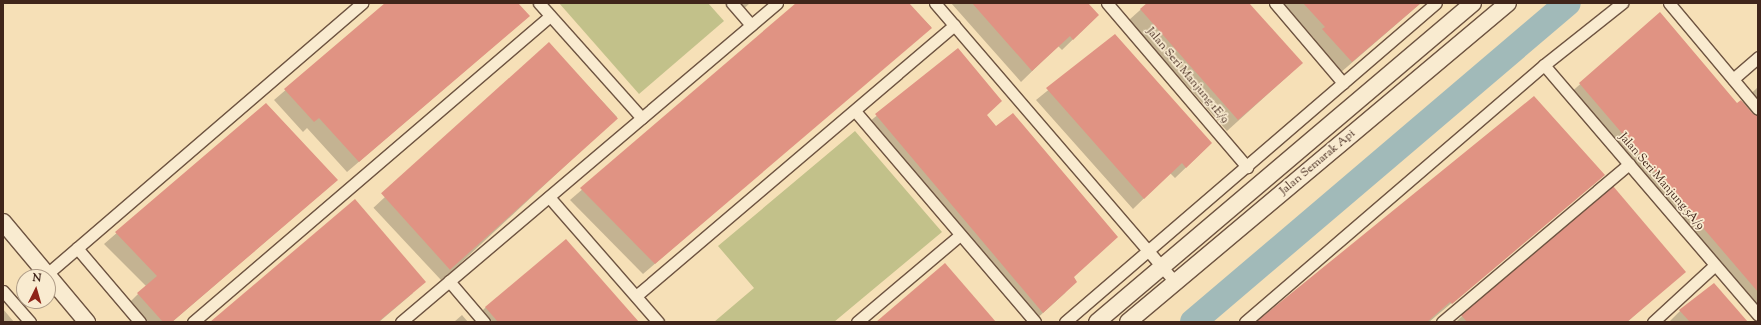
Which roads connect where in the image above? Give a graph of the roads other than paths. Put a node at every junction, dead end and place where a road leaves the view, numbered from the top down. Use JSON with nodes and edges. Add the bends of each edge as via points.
{"nodes":[{"id":1,"x":362,"y":3,"type":"edge"},
{"id":2,"x":539,"y":3,"type":"edge"},
{"id":3,"x":732,"y":3,"type":"edge"},
{"id":4,"x":777,"y":3,"type":"edge"},
{"id":5,"x":935,"y":3,"type":"edge"},
{"id":6,"x":1107,"y":3,"type":"edge"},
{"id":7,"x":1275,"y":3,"type":"edge"},
{"id":8,"x":1436,"y":3,"type":"edge"},
{"id":9,"x":1473,"y":3,"type":"edge"},
{"id":10,"x":1508,"y":3,"type":"edge"},
{"id":11,"x":1622,"y":3,"type":"edge"},
{"id":12,"x":1669,"y":3,"type":"edge"},
{"id":13,"x":550,"y":16,"type":"junction"},
{"id":14,"x":751,"y":25,"type":"junction"},
{"id":15,"x":954,"y":25,"type":"junction"},
{"id":16,"x":1758,"y":57,"type":"edge"},
{"id":17,"x":1544,"y":66,"type":"junction"},
{"id":18,"x":1733,"y":79,"type":"junction"},
{"id":19,"x":1343,"y":83,"type":"junction"},
{"id":20,"x":1758,"y":109,"type":"edge"},
{"id":21,"x":855,"y":111,"type":"junction"},
{"id":22,"x":642,"y":118,"type":"junction"},
{"id":23,"x":1629,"y":164,"type":"junction"},
{"id":24,"x":1247,"y":166,"type":"junction"},
{"id":25,"x":549,"y":197,"type":"junction"},
{"id":26,"x":3,"y":222,"type":"edge"},
{"id":27,"x":960,"y":235,"type":"junction"},
{"id":28,"x":77,"y":248,"type":"junction"},
{"id":29,"x":1149,"y":251,"type":"junction"},
{"id":30,"x":1715,"y":265,"type":"junction"},
{"id":31,"x":1163,"y":266,"type":"junction"},
{"id":32,"x":43,"y":269,"type":"edge"},
{"id":33,"x":53,"y":269,"type":"edge"},
{"id":34,"x":449,"y":281,"type":"junction"},
{"id":35,"x":1175,"y":282,"type":"junction"},
{"id":36,"x":56,"y":285,"type":"edge"},
{"id":37,"x":3,"y":291,"type":"edge"},
{"id":38,"x":636,"y":296,"type":"junction"},
{"id":39,"x":1758,"y":314,"type":"edge"},
{"id":40,"x":30,"y":322,"type":"edge"},
{"id":41,"x":87,"y":322,"type":"edge"},
{"id":42,"x":140,"y":322,"type":"edge"},
{"id":43,"x":193,"y":322,"type":"edge"},
{"id":44,"x":401,"y":322,"type":"edge"},
{"id":45,"x":484,"y":322,"type":"edge"},
{"id":46,"x":658,"y":322,"type":"edge"},
{"id":47,"x":857,"y":322,"type":"edge"},
{"id":48,"x":1035,"y":322,"type":"edge"},
{"id":49,"x":1065,"y":322,"type":"edge"},
{"id":50,"x":1097,"y":322,"type":"edge"},
{"id":51,"x":1128,"y":322,"type":"edge"},
{"id":52,"x":1245,"y":322,"type":"edge"},
{"id":53,"x":1442,"y":322,"type":"edge"},
{"id":54,"x":1652,"y":322,"type":"edge"}],
"edges":[{"from":1,"to":28,"type":"street"},
{"from":2,"to":13,"type":"street"},
{"from":3,"to":14,"type":"street"},
{"from":4,"to":14,"type":"street"},
{"from":5,"to":15,"type":"street"},
{"from":6,"to":24,"type":"street","name":"Jalan Seri Manjung 1E/9"},
{"from":7,"to":19,"type":"street"},
{"from":8,"to":19,"type":"street"},
{"from":9,"to":31,"type":"street","name":"Jalan Semarak Api"},
{"from":10,"to":35,"type":"street","name":"Jalan Semarak Api"},
{"from":11,"to":17,"type":"street"},
{"from":12,"to":18,"type":"street"},
{"from":13,"to":22,"type":"street"},
{"from":13,"to":43,"type":"street"},
{"from":14,"to":22,"type":"street"},
{"from":15,"to":21,"type":"street"},
{"from":15,"to":29,"type":"street"},
{"from":16,"to":18,"type":"street"},
{"from":17,"to":23,"type":"street","name":"Jalan Seri Manjung 5A/9"},
{"from":17,"to":52,"type":"street"},
{"from":18,"to":20,"type":"street"},
{"from":19,"to":24,"type":"street"},
{"from":21,"to":27,"type":"street"},
{"from":21,"to":38,"type":"street"},
{"from":22,"to":25,"type":"street"},
{"from":23,"to":30,"type":"street","name":"Jalan Seri Manjung 5A/9"},
{"from":23,"to":53,"type":"street"},
{"from":24,"to":29,"type":"street"},
{"from":25,"to":34,"type":"street"},
{"from":25,"to":38,"type":"street"},
{"from":26,"to":32,"type":"street"},
{"from":27,"to":47,"type":"street"},
{"from":27,"to":48,"type":"street"},
{"from":28,"to":33,"type":"street"},
{"from":28,"to":42,"type":"street"},
{"from":29,"to":31,"type":"street"},
{"from":29,"to":49,"type":"street"},
{"from":30,"to":39,"type":"street","name":"Jalan Seri Manjung 5A/9"},
{"from":30,"to":54,"type":"street"},
{"from":31,"to":35,"type":"street"},
{"from":31,"to":50,"type":"street","name":"Jalan Semarak Api"},
{"from":34,"to":44,"type":"street"},
{"from":34,"to":45,"type":"street"},
{"from":35,"to":51,"type":"street","name":"Jalan Semarak Api"},
{"from":36,"to":41,"type":"street"},
{"from":37,"to":40,"type":"street"},
{"from":38,"to":46,"type":"street"}]}
